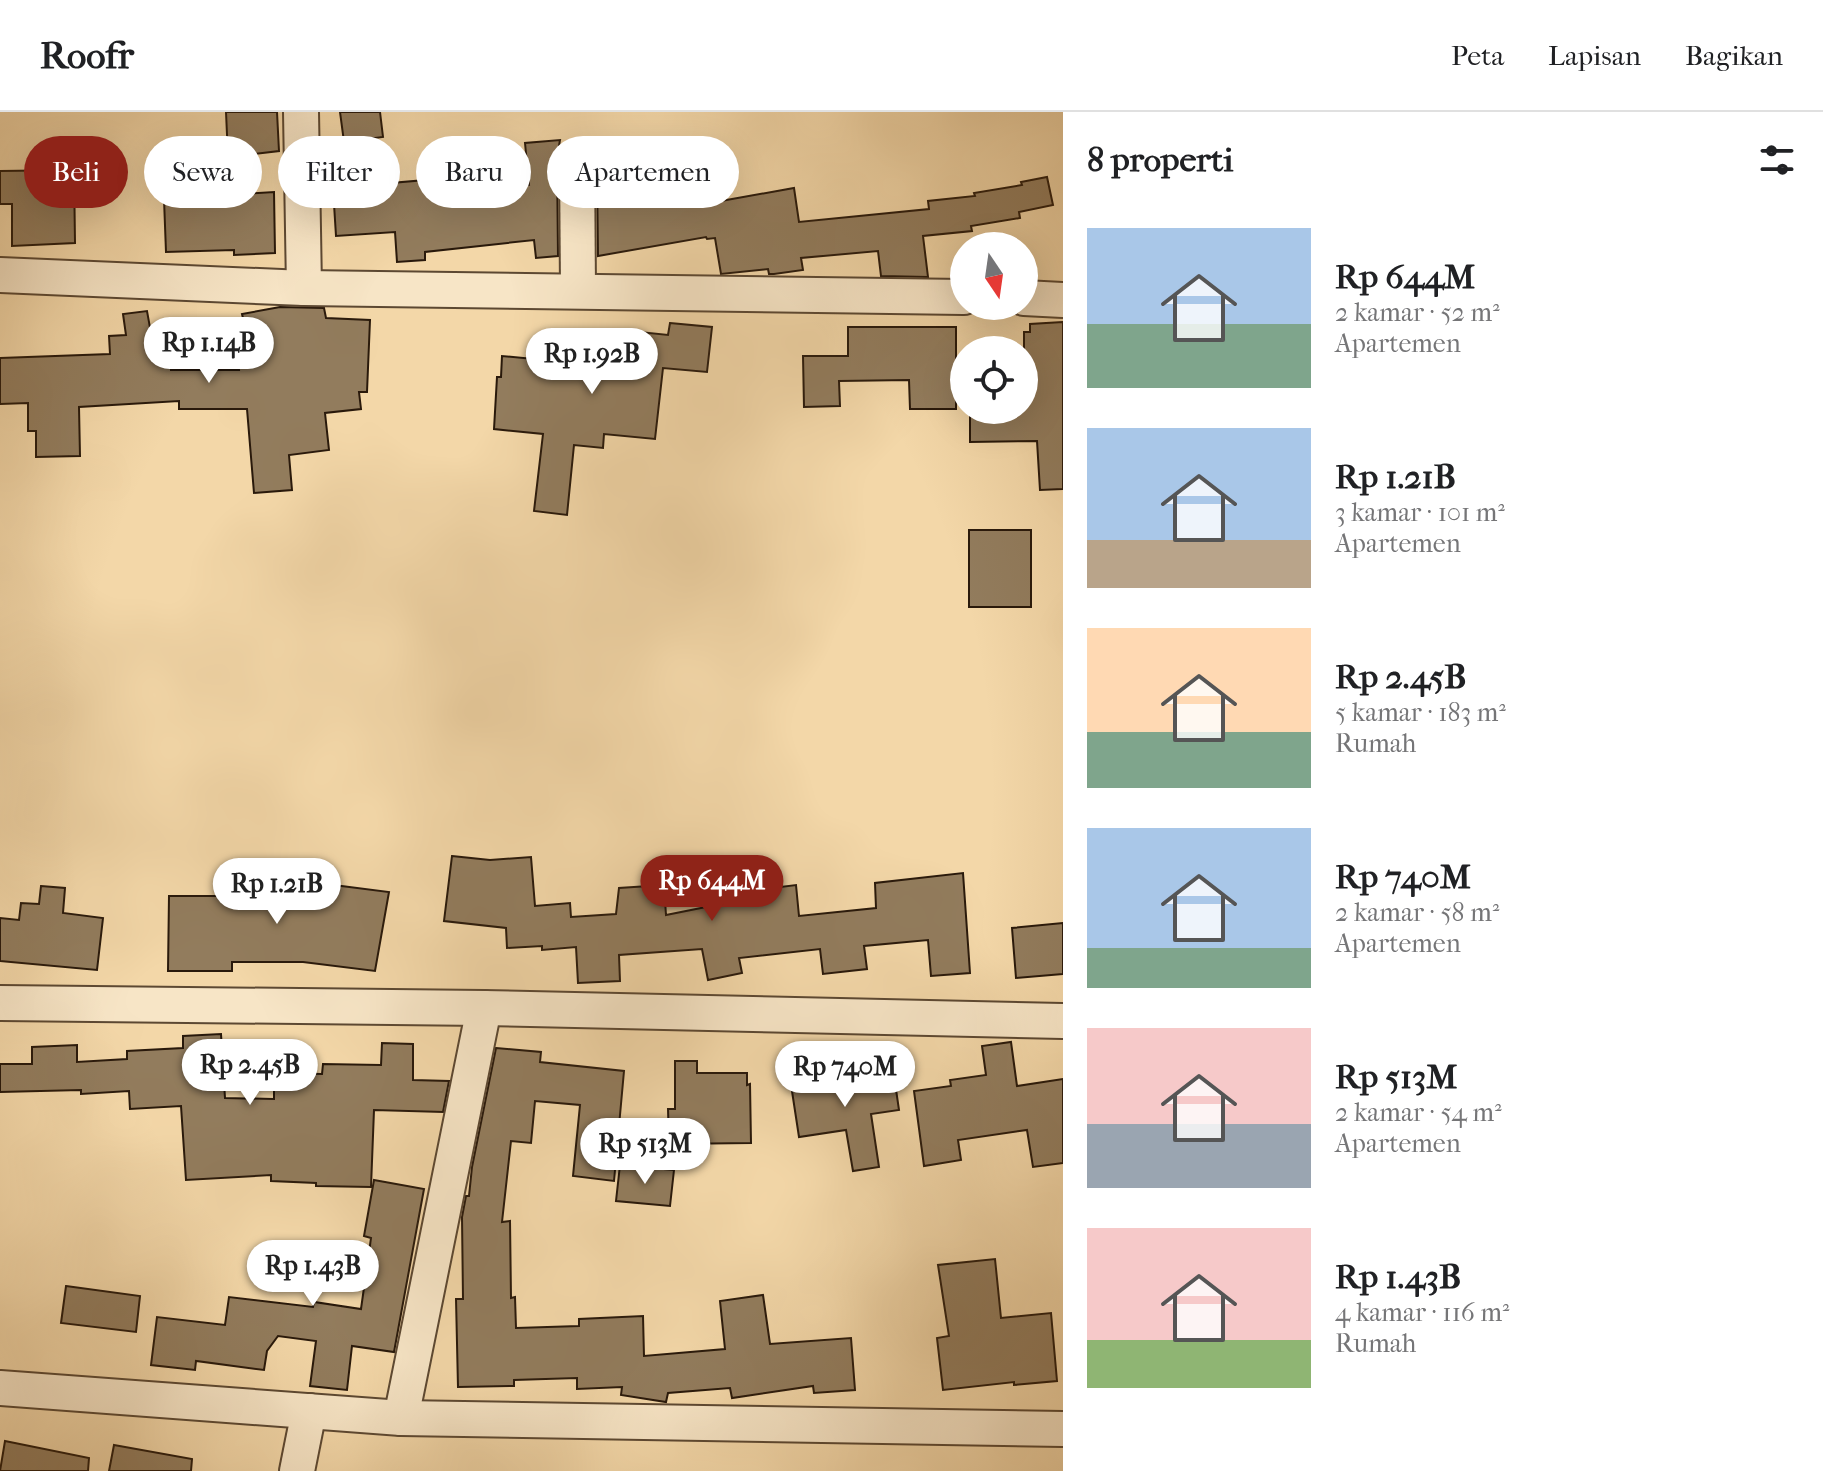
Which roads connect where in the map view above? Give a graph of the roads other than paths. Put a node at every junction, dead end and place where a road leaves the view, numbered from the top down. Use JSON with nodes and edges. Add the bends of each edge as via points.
{"nodes":[{"id":1,"x":301,"y":112,"type":"edge"},
{"id":2,"x":577,"y":208,"type":"edge"},
{"id":3,"x":0,"y":275,"type":"edge"},
{"id":4,"x":304,"y":288,"type":"junction"},
{"id":5,"x":578,"y":290,"type":"junction"},
{"id":6,"x":950,"y":297,"type":"edge"},
{"id":7,"x":1038,"y":299,"type":"edge"},
{"id":8,"x":1063,"y":300,"type":"edge"},
{"id":9,"x":0,"y":1003,"type":"edge"},
{"id":10,"x":484,"y":1008,"type":"junction"},
{"id":11,"x":1063,"y":1021,"type":"edge"},
{"id":12,"x":0,"y":1388,"type":"edge"},
{"id":13,"x":309,"y":1411,"type":"junction"},
{"id":14,"x":401,"y":1418,"type":"junction"},
{"id":15,"x":1063,"y":1429,"type":"edge"},
{"id":16,"x":297,"y":1471,"type":"edge"}],
"edges":[{"from":1,"to":4,"type":"street"},
{"from":2,"to":5,"type":"street"},
{"from":3,"to":4,"type":"street"},
{"from":4,"to":5,"type":"street"},
{"from":5,"to":6,"type":"street"},
{"from":7,"to":8,"type":"street"},
{"from":9,"to":10,"type":"street"},
{"from":10,"to":11,"type":"street"},
{"from":10,"to":14,"type":"street"},
{"from":12,"to":13,"type":"street"},
{"from":13,"to":14,"type":"street"},
{"from":13,"to":16,"type":"street"},
{"from":14,"to":15,"type":"street"}]}
